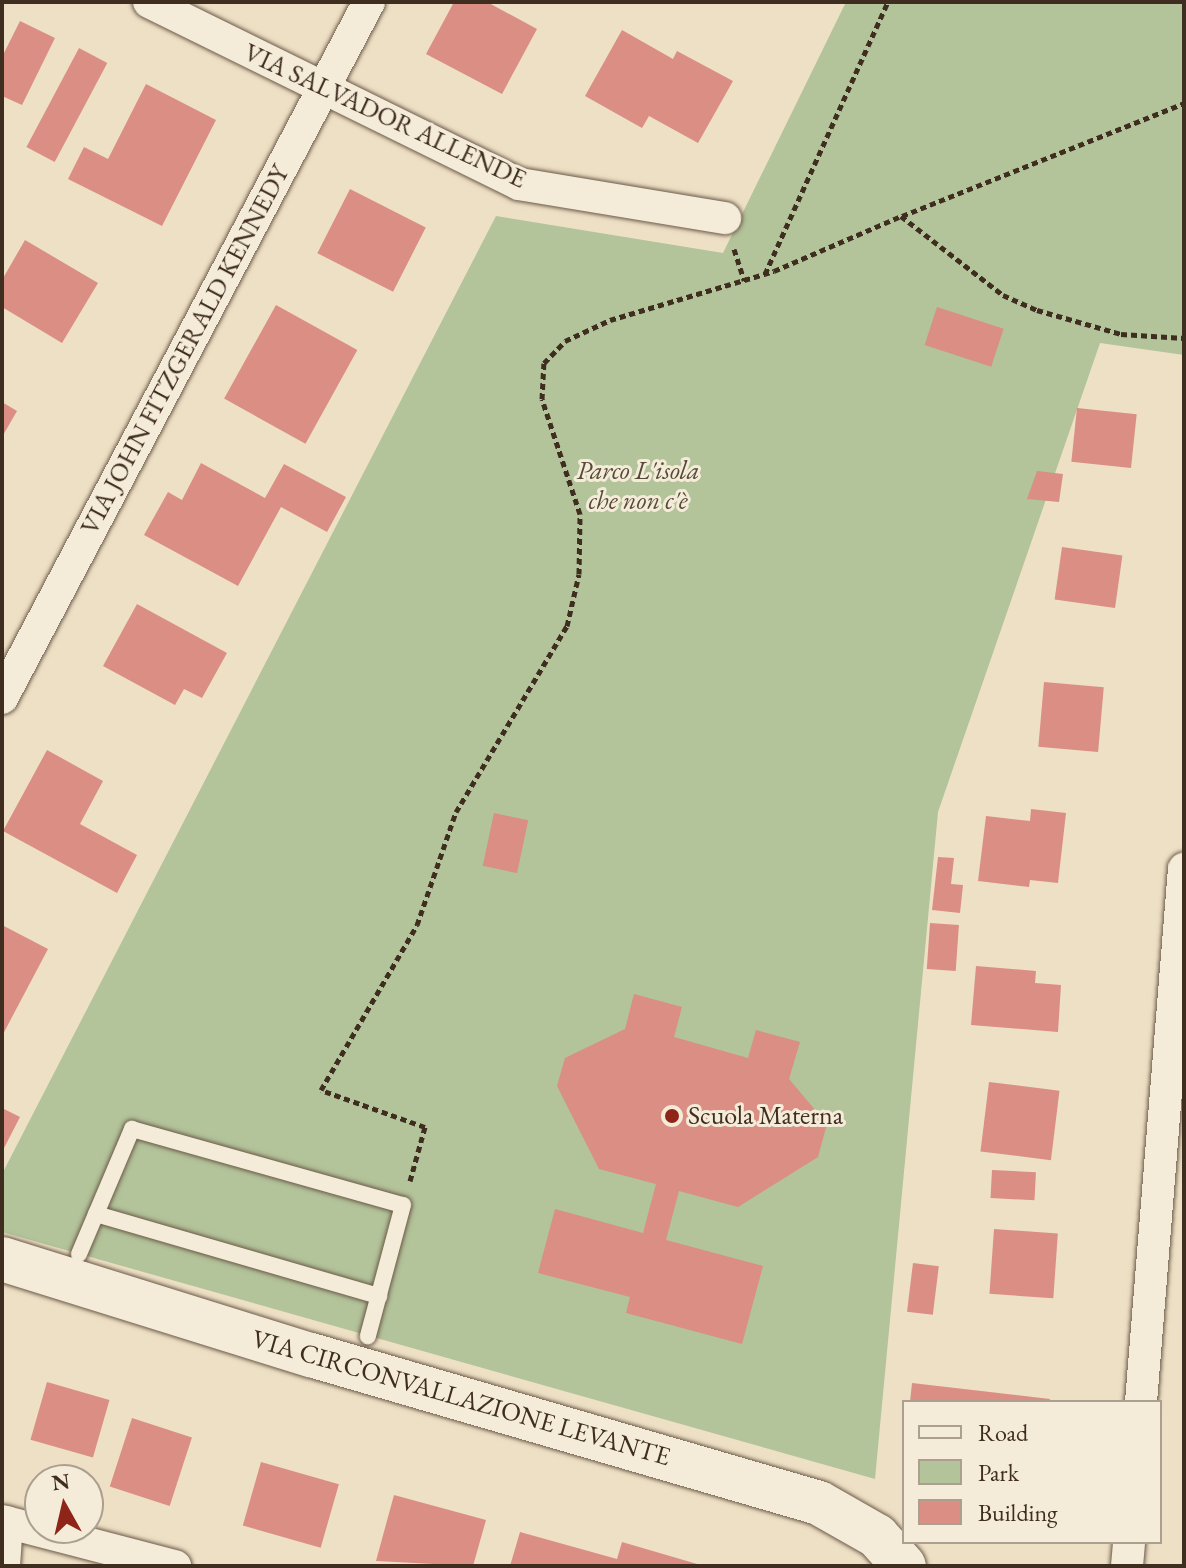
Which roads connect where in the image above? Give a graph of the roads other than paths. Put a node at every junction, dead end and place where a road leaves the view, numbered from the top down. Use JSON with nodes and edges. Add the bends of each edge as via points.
{"nodes":[{"id":1,"x":149,"y":2,"type":"edge"},
{"id":2,"x":369,"y":2,"type":"edge"},
{"id":3,"x":321,"y":90,"type":"junction"},
{"id":4,"x":725,"y":218,"type":"dead end"},
{"id":5,"x":2,"y":698,"type":"edge"},
{"id":6,"x":1184,"y":869,"type":"edge"},
{"id":7,"x":96,"y":1214,"type":"junction"},
{"id":8,"x":79,"y":1254,"type":"dead end"},
{"id":9,"x":2,"y":1259,"type":"edge"},
{"id":10,"x":379,"y":1296,"type":"junction"},
{"id":11,"x":368,"y":1336,"type":"dead end"},
{"id":12,"x":1141,"y":1400,"type":"edge"},
{"id":13,"x":4,"y":1521,"type":"edge"},
{"id":14,"x":1129,"y":1544,"type":"edge"},
{"id":15,"x":4,"y":1566,"type":"edge"},
{"id":16,"x":175,"y":1566,"type":"edge"},
{"id":17,"x":904,"y":1566,"type":"edge"},
{"id":18,"x":1127,"y":1566,"type":"edge"}],
"edges":[{"from":1,"to":3,"type":"street","name":"VIA SALVADOR ALLENDE"},
{"from":2,"to":3,"type":"street","name":"VIA JOHN FITZGERALD KENNEDY"},
{"from":3,"to":4,"type":"street","name":"VIA SALVADOR ALLENDE","via":[[519,184]]},
{"from":3,"to":5,"type":"street","name":"VIA JOHN FITZGERALD KENNEDY"},
{"from":6,"to":12,"type":"street"},
{"from":7,"to":8,"type":"lane"},
{"from":7,"to":10,"type":"lane"},
{"from":7,"to":10,"type":"lane","via":[[132,1129],[403,1205]]},
{"from":9,"to":17,"type":"main road","name":"VIA CIRCONVALLAZIONE LEVANTE","via":[[819,1503],[877,1536]]},
{"from":10,"to":11,"type":"lane"},
{"from":13,"to":15,"type":"street"},
{"from":13,"to":16,"type":"street"},
{"from":14,"to":18,"type":"street"}]}
